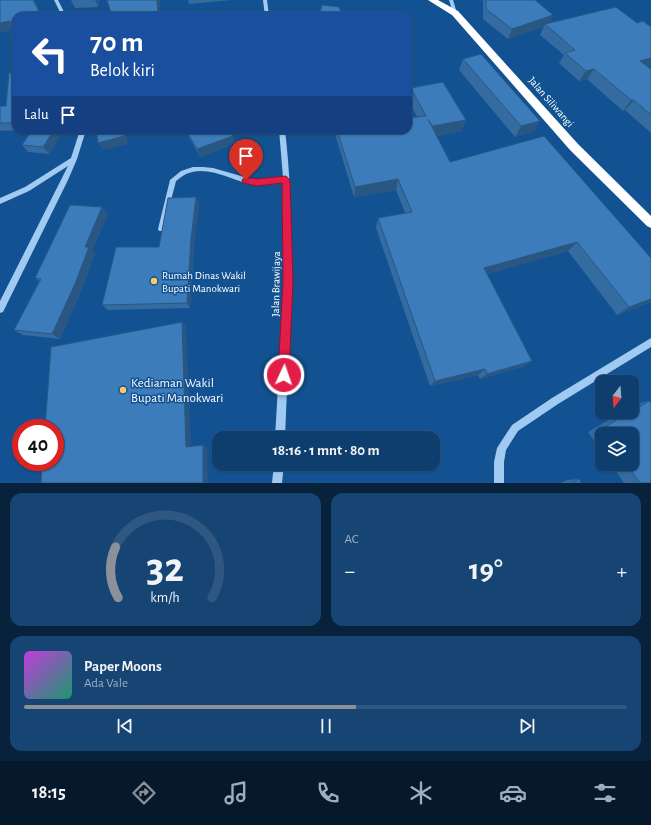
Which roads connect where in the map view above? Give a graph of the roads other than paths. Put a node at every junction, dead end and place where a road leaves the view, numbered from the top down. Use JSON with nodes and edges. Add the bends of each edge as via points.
{"nodes":[{"id":1,"x":56,"y":0,"type":"edge"},
{"id":2,"x":265,"y":0,"type":"edge"},
{"id":3,"x":432,"y":0,"type":"edge"},
{"id":4,"x":451,"y":0,"type":"edge"},
{"id":5,"x":62,"y":12,"type":"edge"},
{"id":6,"x":266,"y":12,"type":"edge"},
{"id":7,"x":455,"y":13,"type":"junction"},
{"id":8,"x":82,"y":134,"type":"edge"},
{"id":9,"x":282,"y":134,"type":"edge"},
{"id":10,"x":74,"y":159,"type":"junction"},
{"id":11,"x":286,"y":180,"type":"junction"},
{"id":12,"x":0,"y":201,"type":"edge"},
{"id":13,"x":651,"y":223,"type":"edge"},
{"id":14,"x":161,"y":230,"type":"edge"},
{"id":15,"x":0,"y":310,"type":"edge"},
{"id":16,"x":651,"y":342,"type":"edge"},
{"id":17,"x":280,"y":431,"type":"edge"},
{"id":18,"x":278,"y":471,"type":"edge"},
{"id":19,"x":277,"y":483,"type":"edge"},
{"id":20,"x":499,"y":483,"type":"edge"}],
"edges":[{"from":1,"to":5,"type":"street"},
{"from":2,"to":6,"type":"street"},
{"from":3,"to":7,"type":"highway","name":"Jalan Siliwangi"},
{"from":4,"to":7,"type":"street"},
{"from":7,"to":13,"type":"highway","name":"Jalan Siliwangi","via":[[574,147]]},
{"from":8,"to":10,"type":"street"},
{"from":9,"to":11,"type":"street","name":"Jalan Brawijaya"},
{"from":10,"to":12,"type":"street","via":[[28,189]]},
{"from":10,"to":15,"type":"street"},
{"from":11,"to":14,"type":"street","via":[[257,182],[214,170],[200,169],[178,175],[173,180]]},
{"from":11,"to":17,"type":"street","name":"Jalan Brawijaya","via":[[288,312]]},
{"from":16,"to":20,"type":"street","via":[[515,428],[502,448]]},
{"from":18,"to":19,"type":"street"}]}
